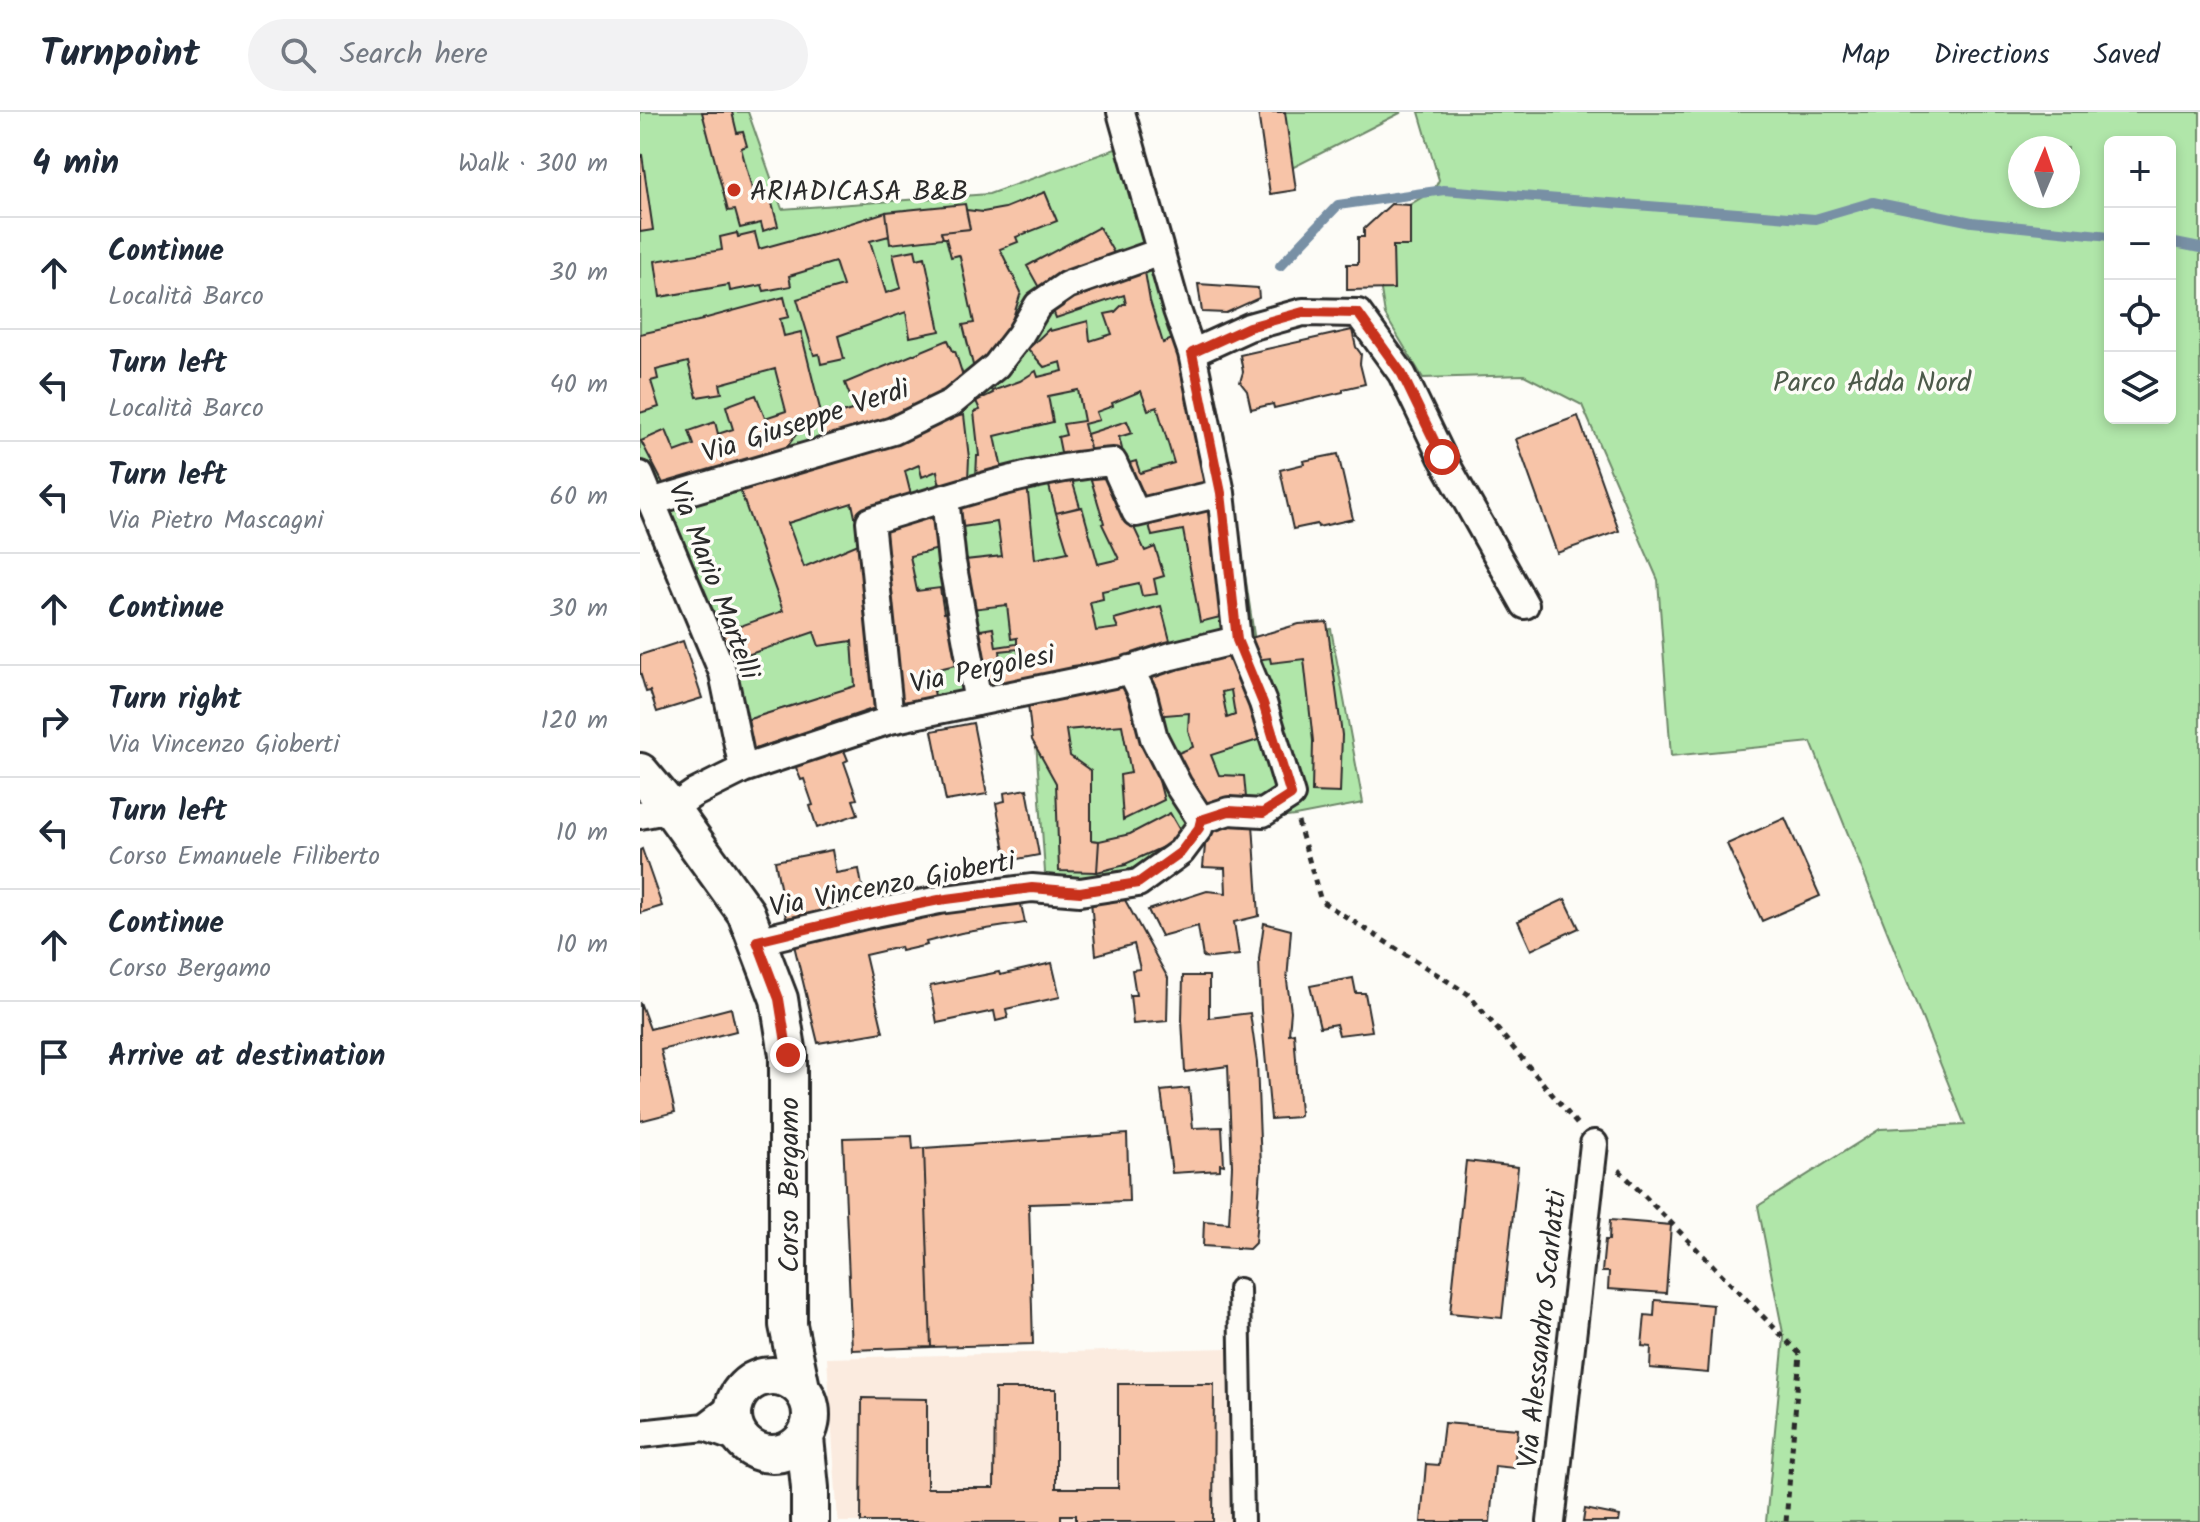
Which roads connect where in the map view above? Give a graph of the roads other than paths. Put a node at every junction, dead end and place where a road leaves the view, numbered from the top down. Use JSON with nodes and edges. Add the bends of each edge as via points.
{"nodes":[{"id":1,"x":1121,"y":112,"type":"edge"},
{"id":2,"x":1160,"y":252,"type":"junction"},
{"id":3,"x":1192,"y":353,"type":"junction"},
{"id":4,"x":640,"y":475,"type":"edge"},
{"id":5,"x":1221,"y":493,"type":"junction"},
{"id":6,"x":945,"y":498,"type":"junction"},
{"id":7,"x":651,"y":502,"type":"junction"},
{"id":8,"x":1525,"y":605,"type":"dead end"},
{"id":9,"x":1237,"y":640,"type":"junction"},
{"id":10,"x":1130,"y":669,"type":"junction"},
{"id":11,"x":978,"y":702,"type":"junction"},
{"id":12,"x":890,"y":720,"type":"junction"},
{"id":13,"x":743,"y":769,"type":"junction"},
{"id":14,"x":640,"y":772,"type":"edge"},
{"id":15,"x":655,"y":812,"type":"edge"},
{"id":16,"x":1201,"y":820,"type":"junction"},
{"id":17,"x":757,"y":941,"type":"junction"},
{"id":18,"x":1594,"y":1144,"type":"road end"},
{"id":19,"x":1239,"y":1289,"type":"dead end"},
{"id":20,"x":788,"y":1325,"type":"junction"},
{"id":21,"x":801,"y":1388,"type":"junction"},
{"id":22,"x":743,"y":1393,"type":"junction"},
{"id":23,"x":705,"y":1427,"type":"junction"},
{"id":24,"x":640,"y":1434,"type":"edge"},
{"id":25,"x":805,"y":1438,"type":"junction"},
{"id":26,"x":755,"y":1447,"type":"junction"},
{"id":27,"x":796,"y":1522,"type":"edge"},
{"id":28,"x":810,"y":1522,"type":"edge"},
{"id":29,"x":1243,"y":1522,"type":"edge"},
{"id":30,"x":1551,"y":1522,"type":"edge"}],
"edges":[{"from":1,"to":2,"type":"street"},
{"from":2,"to":3,"type":"street"},
{"from":2,"to":7,"type":"street","name":"Via Giuseppe Verdi","via":[[1067,285],[1038,305],[996,366],[951,403],[893,431]]},
{"from":3,"to":5,"type":"street"},
{"from":3,"to":8,"type":"street","via":[[1249,327],[1303,312],[1358,313],[1402,374]]},
{"from":4,"to":7,"type":"street","name":"Via Mario Martelli"},
{"from":5,"to":6,"type":"street","via":[[1136,513],[1113,462],[1080,464]]},
{"from":5,"to":9,"type":"street"},
{"from":6,"to":11,"type":"street"},
{"from":6,"to":12,"type":"street","via":[[870,521]]},
{"from":7,"to":13,"type":"street","name":"Via Mario Martelli","via":[[723,673]]},
{"from":9,"to":10,"type":"street","name":"Via Pergolesi"},
{"from":9,"to":16,"type":"street","via":[[1291,795],[1263,813],[1229,811]]},
{"from":10,"to":11,"type":"street","name":"Via Pergolesi"},
{"from":10,"to":16,"type":"street","via":[[1154,738]]},
{"from":11,"to":12,"type":"street","name":"Via Pergolesi"},
{"from":12,"to":13,"type":"street","name":"Via Pergolesi"},
{"from":13,"to":15,"type":"street"},
{"from":14,"to":15,"type":"main road","name":"Corso Bergamo"},
{"from":15,"to":17,"type":"main road","name":"Corso Bergamo","via":[[746,913]]},
{"from":16,"to":17,"type":"street","name":"Via Vincenzo Gioberti","via":[[1181,852],[1138,883],[1080,892],[1032,888],[939,900]]},
{"from":17,"to":20,"type":"main road","name":"Corso Bergamo","via":[[779,999],[788,1055]]},
{"from":18,"to":30,"type":"street","name":"Via Alessandro Scarlatti"},
{"from":19,"to":29,"type":"street"},
{"from":20,"to":21,"type":"main road","name":"Corso Bergamo"},
{"from":20,"to":22,"type":"main road"},
{"from":21,"to":22,"type":"main road","via":[[777,1376],[764,1377]]},
{"from":21,"to":25,"type":"main road","via":[[812,1412]]},
{"from":22,"to":23,"type":"street"},
{"from":22,"to":26,"type":"main road","via":[[733,1417],[735,1429]]},
{"from":23,"to":24,"type":"street"},
{"from":23,"to":26,"type":"street"},
{"from":25,"to":26,"type":"main road","via":[[783,1454]]},
{"from":25,"to":28,"type":"main road"},
{"from":26,"to":27,"type":"main road","via":[[787,1484]]}]}
